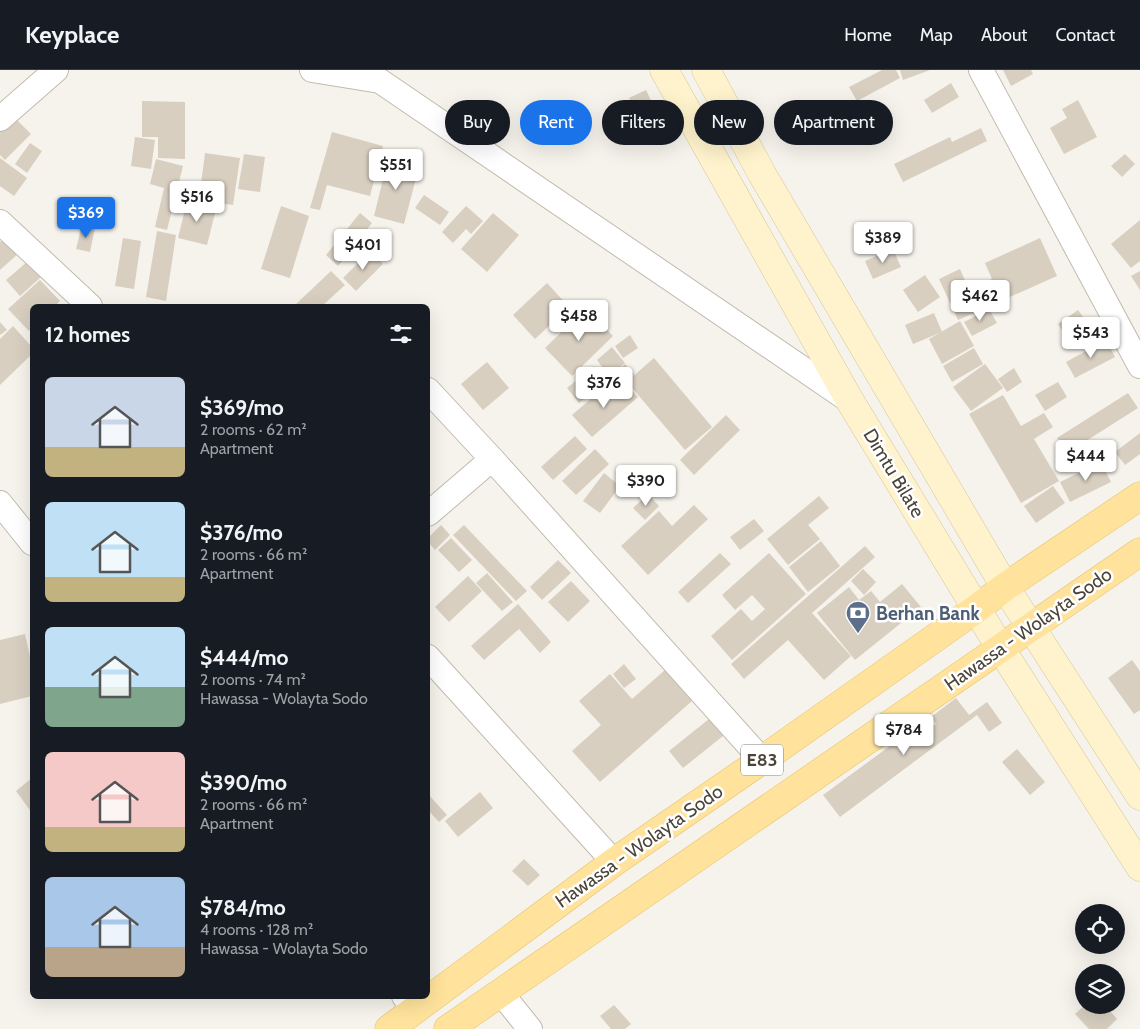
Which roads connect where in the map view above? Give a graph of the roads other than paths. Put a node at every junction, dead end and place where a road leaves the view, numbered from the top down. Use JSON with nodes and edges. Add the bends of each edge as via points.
{"nodes":[{"id":1,"x":56,"y":70,"type":"edge"},
{"id":2,"x":312,"y":70,"type":"edge"},
{"id":3,"x":664,"y":70,"type":"edge"},
{"id":4,"x":981,"y":70,"type":"edge"},
{"id":5,"x":710,"y":71,"type":"edge"},
{"id":6,"x":0,"y":119,"type":"edge"},
{"id":7,"x":0,"y":222,"type":"edge"},
{"id":8,"x":88,"y":304,"type":"edge"},
{"id":9,"x":1140,"y":366,"type":"edge"},
{"id":10,"x":430,"y":392,"type":"edge"},
{"id":11,"x":850,"y":401,"type":"junction"},
{"id":12,"x":492,"y":459,"type":"junction"},
{"id":13,"x":1140,"y":496,"type":"edge"},
{"id":14,"x":0,"y":502,"type":"edge"},
{"id":15,"x":430,"y":512,"type":"edge"},
{"id":16,"x":30,"y":540,"type":"edge"},
{"id":17,"x":1140,"y":552,"type":"edge"},
{"id":18,"x":1005,"y":587,"type":"junction"},
{"id":19,"x":976,"y":609,"type":"junction"},
{"id":20,"x":1031,"y":628,"type":"junction"},
{"id":21,"x":1001,"y":649,"type":"junction"},
{"id":22,"x":430,"y":659,"type":"edge"},
{"id":23,"x":762,"y":760,"type":"junction"},
{"id":24,"x":1140,"y":796,"type":"edge"},
{"id":25,"x":614,"y":862,"type":"junction"},
{"id":26,"x":1140,"y":867,"type":"edge"},
{"id":27,"x":430,"y":989,"type":"edge"},
{"id":28,"x":501,"y":992,"type":"junction"},
{"id":29,"x":409,"y":1003,"type":"edge"},
{"id":30,"x":388,"y":1029,"type":"edge"},
{"id":31,"x":448,"y":1029,"type":"edge"},
{"id":32,"x":530,"y":1029,"type":"edge"}],
"edges":[{"from":1,"to":6,"type":"street"},
{"from":2,"to":11,"type":"street","via":[[380,81]]},
{"from":3,"to":11,"type":"main road","name":"Dimtu Bilate"},
{"from":4,"to":9,"type":"street"},
{"from":5,"to":18,"type":"main road","via":[[762,174]]},
{"from":7,"to":8,"type":"street"},
{"from":10,"to":12,"type":"street"},
{"from":11,"to":19,"type":"main road","name":"Dimtu Bilate"},
{"from":12,"to":15,"type":"street"},
{"from":12,"to":23,"type":"street"},
{"from":13,"to":18,"type":"main road","name":"Hawassa - Wolayta Sodo","number":"E83"},
{"from":14,"to":16,"type":"street"},
{"from":17,"to":20,"type":"main road","name":"Hawassa - Wolayta Sodo","number":"E83"},
{"from":18,"to":19,"type":"main road","name":"Hawassa - Wolayta Sodo","number":"E83"},
{"from":18,"to":20,"type":"main road"},
{"from":19,"to":21,"type":"main road","name":"Dimtu Bilate"},
{"from":19,"to":23,"type":"main road","name":"Hawassa - Wolayta Sodo","number":"E83"},
{"from":20,"to":21,"type":"main road","name":"Hawassa - Wolayta Sodo","number":"E83"},
{"from":20,"to":24,"type":"main road"},
{"from":21,"to":26,"type":"main road","name":"Dimtu Bilate"},
{"from":21,"to":28,"type":"main road","name":"Hawassa - Wolayta Sodo","number":"E83"},
{"from":22,"to":25,"type":"street"},
{"from":23,"to":25,"type":"main road","name":"Hawassa - Wolayta Sodo","number":"E83"},
{"from":25,"to":27,"type":"main road","name":"Hawassa - Wolayta Sodo","number":"E83"},
{"from":28,"to":31,"type":"main road","name":"Hawassa - Wolayta Sodo","number":"E83"},
{"from":28,"to":32,"type":"street"},
{"from":29,"to":30,"type":"main road","name":"Hawassa - Wolayta Sodo","number":"E83"}]}
